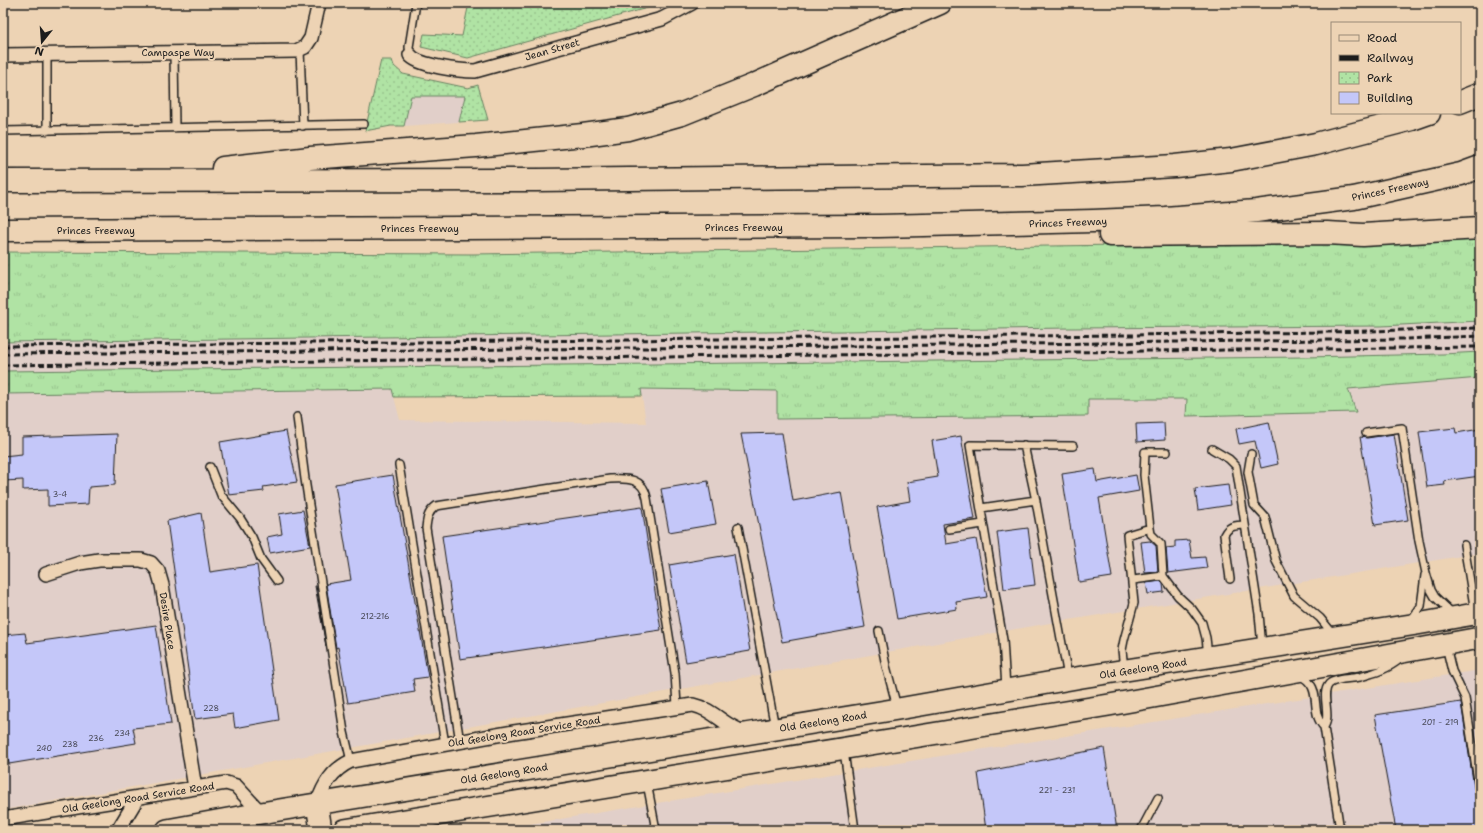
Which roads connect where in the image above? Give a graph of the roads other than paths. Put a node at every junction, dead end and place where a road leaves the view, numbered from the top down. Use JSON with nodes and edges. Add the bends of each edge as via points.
{"nodes":[{"id":1,"x":319,"y":3,"type":"edge"},
{"id":2,"x":416,"y":3,"type":"edge"},
{"id":3,"x":940,"y":3,"type":"edge"},
{"id":4,"x":688,"y":4,"type":"edge"},
{"id":5,"x":300,"y":50,"type":"junction"},
{"id":6,"x":174,"y":52,"type":"junction"},
{"id":7,"x":46,"y":54,"type":"junction"},
{"id":8,"x":3,"y":55,"type":"edge"},
{"id":9,"x":410,"y":55,"type":"joint"},
{"id":10,"x":1480,"y":94,"type":"edge"},
{"id":11,"x":1461,"y":102,"type":"edge"},
{"id":12,"x":1426,"y":114,"type":"edge"},
{"id":13,"x":364,"y":124,"type":"dead end"},
{"id":14,"x":303,"y":126,"type":"junction"},
{"id":15,"x":175,"y":128,"type":"junction"},
{"id":16,"x":3,"y":131,"type":"edge"},
{"id":17,"x":47,"y":131,"type":"junction"},
{"id":18,"x":1480,"y":167,"type":"edge"},
{"id":19,"x":119,"y":180,"type":"junction"},
{"id":20,"x":3,"y":182,"type":"edge"},
{"id":21,"x":1480,"y":214,"type":"edge"},
{"id":22,"x":879,"y":226,"type":"junction"},
{"id":23,"x":1480,"y":228,"type":"edge"},
{"id":24,"x":3,"y":230,"type":"edge"},
{"id":25,"x":1327,"y":233,"type":"junction"},
{"id":26,"x":297,"y":417,"type":"dead end"},
{"id":27,"x":1366,"y":433,"type":"dead end"},
{"id":28,"x":1024,"y":444,"type":"junction"},
{"id":29,"x":1073,"y":446,"type":"dead end"},
{"id":30,"x":1212,"y":449,"type":"dead end"},
{"id":31,"x":1167,"y":452,"type":"dead end"},
{"id":32,"x":1251,"y":454,"type":"dead end"},
{"id":33,"x":399,"y":465,"type":"dead end"},
{"id":34,"x":210,"y":467,"type":"dead end"},
{"id":35,"x":1036,"y":500,"type":"junction"},
{"id":36,"x":980,"y":508,"type":"junction"},
{"id":37,"x":983,"y":524,"type":"junction"},
{"id":38,"x":1245,"y":525,"type":"junction"},
{"id":39,"x":738,"y":527,"type":"dead end"},
{"id":40,"x":1150,"y":528,"type":"junction"},
{"id":41,"x":949,"y":529,"type":"dead end"},
{"id":42,"x":1464,"y":545,"type":"dead end"},
{"id":43,"x":1426,"y":573,"type":"junction"},
{"id":44,"x":46,"y":574,"type":"dead end"},
{"id":45,"x":1163,"y":576,"type":"junction"},
{"id":46,"x":1230,"y":579,"type":"dead end"},
{"id":47,"x":1133,"y":580,"type":"junction"},
{"id":48,"x":277,"y":581,"type":"dead end"},
{"id":49,"x":1471,"y":615,"type":"edge"},
{"id":50,"x":1411,"y":625,"type":"junction"},
{"id":51,"x":878,"y":631,"type":"dead end"},
{"id":52,"x":1336,"y":637,"type":"junction"},
{"id":53,"x":1480,"y":638,"type":"edge"},
{"id":54,"x":1446,"y":645,"type":"junction"},
{"id":55,"x":1262,"y":649,"type":"junction"},
{"id":56,"x":1411,"y":651,"type":"junction"},
{"id":57,"x":1208,"y":658,"type":"junction"},
{"id":58,"x":1125,"y":671,"type":"junction"},
{"id":59,"x":1292,"y":672,"type":"junction"},
{"id":60,"x":1068,"y":679,"type":"junction"},
{"id":61,"x":1006,"y":690,"type":"junction"},
{"id":62,"x":1130,"y":701,"type":"junction"},
{"id":63,"x":677,"y":706,"type":"junction"},
{"id":64,"x":898,"y":709,"type":"junction"},
{"id":65,"x":839,"y":718,"type":"junction"},
{"id":66,"x":1324,"y":727,"type":"junction"},
{"id":67,"x":775,"y":729,"type":"junction"},
{"id":68,"x":746,"y":733,"type":"junction"},
{"id":69,"x":903,"y":738,"type":"junction"},
{"id":70,"x":460,"y":742,"type":"junction"},
{"id":71,"x":446,"y":744,"type":"junction"},
{"id":72,"x":844,"y":748,"type":"junction"},
{"id":73,"x":641,"y":751,"type":"junction"},
{"id":74,"x":351,"y":761,"type":"junction"},
{"id":75,"x":647,"y":780,"type":"junction"},
{"id":76,"x":195,"y":788,"type":"junction"},
{"id":77,"x":1480,"y":793,"type":"edge"},
{"id":78,"x":138,"y":797,"type":"junction"},
{"id":79,"x":1158,"y":798,"type":"dead end"},
{"id":80,"x":317,"y":804,"type":"junction"},
{"id":81,"x":261,"y":813,"type":"junction"},
{"id":82,"x":3,"y":819,"type":"edge"},
{"id":83,"x":118,"y":830,"type":"edge"},
{"id":84,"x":167,"y":830,"type":"edge"},
{"id":85,"x":321,"y":830,"type":"edge"},
{"id":86,"x":344,"y":830,"type":"edge"},
{"id":87,"x":656,"y":830,"type":"edge"},
{"id":88,"x":855,"y":830,"type":"edge"},
{"id":89,"x":1141,"y":830,"type":"edge"},
{"id":90,"x":1340,"y":830,"type":"edge"}],
"edges":[{"from":1,"to":5,"type":"street","via":[[311,38]]},
{"from":2,"to":9,"type":"lane"},
{"from":3,"to":19,"type":"highway","via":[[754,86],[682,114],[628,128],[476,146],[310,158]]},
{"from":4,"to":9,"type":"street","name":"Jean Street","via":[[662,19],[475,71],[418,62]]},
{"from":5,"to":6,"type":"street","name":"Campaspe Way"},
{"from":5,"to":14,"type":"lane"},
{"from":6,"to":7,"type":"street","name":"Campaspe Way"},
{"from":6,"to":15,"type":"lane"},
{"from":7,"to":8,"type":"street","name":"Campaspe Way"},
{"from":7,"to":17,"type":"lane"},
{"from":10,"to":11,"type":"highway"},
{"from":12,"to":19,"type":"highway","via":[[1316,144],[1231,160],[1022,175],[536,180]]},
{"from":13,"to":14,"type":"lane"},
{"from":14,"to":15,"type":"lane"},
{"from":15,"to":17,"type":"lane"},
{"from":16,"to":17,"type":"lane"},
{"from":18,"to":22,"type":"highway","name":"Princes Freeway","via":[[1461,174],[1354,198],[1256,211],[1093,221]]},
{"from":19,"to":20,"type":"highway"},
{"from":21,"to":25,"type":"highway"},
{"from":22,"to":24,"type":"highway","name":"Princes Freeway"},
{"from":22,"to":25,"type":"highway","via":[[1112,235]]},
{"from":23,"to":25,"type":"highway","via":[[1363,235]]},
{"from":26,"to":74,"type":"lane","via":[[344,732]]},
{"from":27,"to":43,"type":"lane","via":[[1402,428]]},
{"from":28,"to":29,"type":"lane"},
{"from":28,"to":35,"type":"lane"},
{"from":28,"to":36,"type":"lane","via":[[970,445]]},
{"from":30,"to":38,"type":"lane","via":[[1236,466]]},
{"from":31,"to":40,"type":"lane","via":[[1144,452]]},
{"from":32,"to":52,"type":"lane","via":[[1248,472],[1254,505],[1265,517],[1276,561],[1294,596],[1320,618]]},
{"from":33,"to":71,"type":"lane"},
{"from":34,"to":48,"type":"lane","via":[[221,495],[240,518],[252,537],[261,559]]},
{"from":35,"to":36,"type":"lane"},
{"from":35,"to":60,"type":"lane"},
{"from":36,"to":37,"type":"lane"},
{"from":37,"to":41,"type":"lane"},
{"from":37,"to":61,"type":"lane","via":[[1003,640]]},
{"from":38,"to":46,"type":"lane","via":[[1231,526],[1224,535]]},
{"from":38,"to":55,"type":"lane"},
{"from":39,"to":67,"type":"lane"},
{"from":40,"to":45,"type":"lane","via":[[1151,534],[1161,544]]},
{"from":40,"to":47,"type":"lane","via":[[1127,535]]},
{"from":42,"to":49,"type":"lane"},
{"from":43,"to":49,"type":"lane","via":[[1435,597]]},
{"from":43,"to":50,"type":"lane","via":[[1421,606]]},
{"from":44,"to":76,"type":"street","name":"Desire Place","via":[[99,560],[141,560],[151,563],[158,572]]},
{"from":45,"to":47,"type":"lane"},
{"from":45,"to":57,"type":"lane","via":[[1202,623]]},
{"from":47,"to":58,"type":"lane","via":[[1134,603],[1122,650]]},
{"from":49,"to":50,"type":"main road","name":"Old Geelong Road"},
{"from":50,"to":52,"type":"main road","name":"Old Geelong Road"},
{"from":50,"to":54,"type":"main road","via":[[1431,627],[1439,631]]},
{"from":51,"to":64,"type":"lane"},
{"from":52,"to":55,"type":"main road","name":"Old Geelong Road"},
{"from":53,"to":54,"type":"main road"},
{"from":54,"to":56,"type":"main road"},
{"from":54,"to":77,"type":"lane","via":[[1452,671],[1465,698]]},
{"from":55,"to":57,"type":"main road","name":"Old Geelong Road"},
{"from":56,"to":59,"type":"main road"},
{"from":56,"to":66,"type":"lane","via":[[1388,668],[1330,684],[1327,688],[1327,722]]},
{"from":57,"to":58,"type":"main road","name":"Old Geelong Road"},
{"from":58,"to":60,"type":"main road","name":"Old Geelong Road"},
{"from":58,"to":62,"type":"main road"},
{"from":59,"to":62,"type":"main road"},
{"from":59,"to":66,"type":"lane","via":[[1310,682],[1318,721]]},
{"from":60,"to":61,"type":"main road","name":"Old Geelong Road"},
{"from":61,"to":64,"type":"main road","name":"Old Geelong Road"},
{"from":62,"to":69,"type":"main road"},
{"from":63,"to":68,"type":"street","name":"Old Geelong Road Service Road","via":[[703,707],[730,726]]},
{"from":63,"to":70,"type":"street","name":"Old Geelong Road Service Road"},
{"from":63,"to":70,"type":"lane","via":[[676,673],[646,491],[641,484],[632,479],[610,479],[436,506],[430,510],[426,528]]},
{"from":64,"to":65,"type":"main road","name":"Old Geelong Road"},
{"from":64,"to":69,"type":"main road"},
{"from":65,"to":67,"type":"main road","name":"Old Geelong Road"},
{"from":65,"to":72,"type":"main road"},
{"from":66,"to":90,"type":"lane"},
{"from":67,"to":68,"type":"main road","name":"Old Geelong Road"},
{"from":68,"to":73,"type":"main road","name":"Old Geelong Road"},
{"from":69,"to":72,"type":"main road"},
{"from":70,"to":71,"type":"street","name":"Old Geelong Road Service Road"},
{"from":71,"to":74,"type":"street","name":"Old Geelong Road Service Road"},
{"from":72,"to":75,"type":"main road"},
{"from":72,"to":88,"type":"lane"},
{"from":73,"to":75,"type":"main road"},
{"from":73,"to":80,"type":"main road","name":"Old Geelong Road"},
{"from":74,"to":80,"type":"street","name":"Old Geelong Road Service Road","via":[[342,765],[328,779]]},
{"from":75,"to":86,"type":"main road"},
{"from":75,"to":87,"type":"lane"},
{"from":76,"to":78,"type":"street","name":"Old Geelong Road Service Road"},
{"from":76,"to":81,"type":"street","name":"Old Geelong Road Service Road","via":[[226,783],[236,786]]},
{"from":78,"to":82,"type":"street","name":"Old Geelong Road Service Road"},
{"from":78,"to":83,"type":"street"},
{"from":79,"to":89,"type":"lane"},
{"from":80,"to":81,"type":"main road","name":"Old Geelong Road"},
{"from":80,"to":85,"type":"main road"},
{"from":81,"to":84,"type":"main road","name":"Old Geelong Road"}]}
